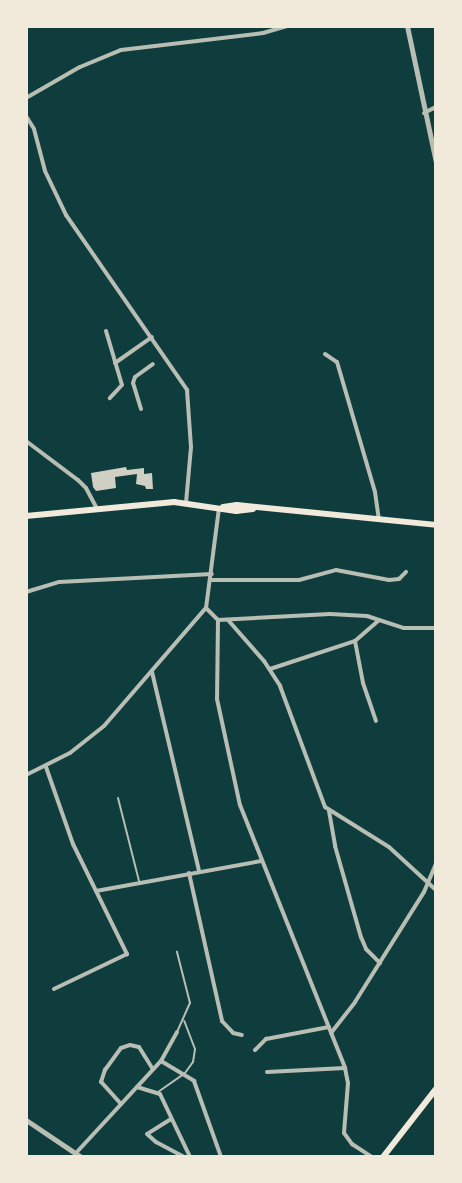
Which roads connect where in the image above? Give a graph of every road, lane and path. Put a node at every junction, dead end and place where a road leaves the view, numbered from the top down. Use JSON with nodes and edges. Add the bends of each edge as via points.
{"nodes":[{"id":1,"x":287,"y":26,"type":"edge"},
{"id":2,"x":406,"y":26,"type":"edge"},
{"id":3,"x":26,"y":98,"type":"edge"},
{"id":4,"x":436,"y":107,"type":"edge"},
{"id":5,"x":424,"y":113,"type":"junction"},
{"id":6,"x":26,"y":116,"type":"edge"},
{"id":7,"x":436,"y":163,"type":"edge"},
{"id":8,"x":106,"y":330,"type":"dead end"},
{"id":9,"x":152,"y":338,"type":"junction"},
{"id":10,"x":325,"y":354,"type":"dead end"},
{"id":11,"x":26,"y":359,"type":"edge"},
{"id":12,"x":115,"y":362,"type":"junction"},
{"id":13,"x":152,"y":364,"type":"dead end"},
{"id":14,"x":26,"y":378,"type":"edge"},
{"id":15,"x":110,"y":398,"type":"dead end"},
{"id":16,"x":141,"y":409,"type":"dead end"},
{"id":17,"x":26,"y":441,"type":"edge"},
{"id":18,"x":186,"y":503,"type":"junction"},
{"id":19,"x":220,"y":507,"type":"junction"},
{"id":20,"x":97,"y":509,"type":"junction"},
{"id":21,"x":26,"y":516,"type":"edge"},
{"id":22,"x":379,"y":520,"type":"junction"},
{"id":23,"x":436,"y":525,"type":"edge"},
{"id":24,"x":406,"y":572,"type":"dead end"},
{"id":25,"x":212,"y":574,"type":"junction"},
{"id":26,"x":211,"y":580,"type":"junction"},
{"id":27,"x":26,"y":592,"type":"edge"},
{"id":28,"x":206,"y":608,"type":"junction"},
{"id":29,"x":218,"y":620,"type":"junction"},
{"id":30,"x":228,"y":620,"type":"junction"},
{"id":31,"x":378,"y":620,"type":"junction"},
{"id":32,"x":436,"y":628,"type":"edge"},
{"id":33,"x":355,"y":640,"type":"junction"},
{"id":34,"x":270,"y":669,"type":"junction"},
{"id":35,"x":152,"y":672,"type":"junction"},
{"id":36,"x":376,"y":721,"type":"dead end"},
{"id":37,"x":46,"y":767,"type":"junction"},
{"id":38,"x":26,"y":775,"type":"edge"},
{"id":39,"x":118,"y":798,"type":"dead end"},
{"id":40,"x":329,"y":811,"type":"junction"},
{"id":41,"x":262,"y":861,"type":"junction"},
{"id":42,"x":436,"y":864,"type":"edge"},
{"id":43,"x":199,"y":871,"type":"junction"},
{"id":44,"x":189,"y":873,"type":"junction"},
{"id":45,"x":139,"y":881,"type":"junction"},
{"id":46,"x":429,"y":883,"type":"junction"},
{"id":47,"x":436,"y":890,"type":"edge"},
{"id":48,"x":96,"y":891,"type":"junction"},
{"id":49,"x":177,"y":952,"type":"dead end"},
{"id":50,"x":380,"y":963,"type":"junction"},
{"id":51,"x":54,"y":989,"type":"dead end"},
{"id":52,"x":184,"y":1021,"type":"junction"},
{"id":53,"x":329,"y":1027,"type":"junction"},
{"id":54,"x":177,"y":1032,"type":"joint"},
{"id":55,"x":331,"y":1033,"type":"junction"},
{"id":56,"x":242,"y":1035,"type":"dead end"},
{"id":57,"x":255,"y":1050,"type":"dead end"},
{"id":58,"x":161,"y":1061,"type":"junction"},
{"id":59,"x":345,"y":1068,"type":"junction"},
{"id":60,"x":153,"y":1069,"type":"junction"},
{"id":61,"x":267,"y":1072,"type":"dead end"},
{"id":62,"x":185,"y":1073,"type":"junction"},
{"id":63,"x":137,"y":1086,"type":"junction"},
{"id":64,"x":436,"y":1089,"type":"edge"},
{"id":65,"x":158,"y":1092,"type":"junction"},
{"id":66,"x":121,"y":1104,"type":"junction"},
{"id":67,"x":171,"y":1119,"type":"junction"},
{"id":68,"x":26,"y":1120,"type":"edge"},
{"id":69,"x":76,"y":1153,"type":"junction"},
{"id":70,"x":81,"y":1157,"type":"edge"},
{"id":71,"x":184,"y":1157,"type":"edge"},
{"id":72,"x":190,"y":1157,"type":"edge"},
{"id":73,"x":221,"y":1157,"type":"edge"},
{"id":74,"x":372,"y":1157,"type":"edge"},
{"id":75,"x":383,"y":1157,"type":"edge"}],
"edges":[{"from":1,"to":3,"type":"street","via":[[263,34],[121,50],[80,67]]},
{"from":2,"to":5,"type":"street"},
{"from":4,"to":5,"type":"street"},
{"from":5,"to":7,"type":"street"},
{"from":6,"to":9,"type":"street","via":[[34,129],[45,171],[59,203]]},
{"from":8,"to":12,"type":"street"},
{"from":9,"to":12,"type":"street"},
{"from":9,"to":18,"type":"street","via":[[189,396],[191,447]]},
{"from":10,"to":22,"type":"street","via":[[337,362],[375,493]]},
{"from":11,"to":14,"type":"street"},
{"from":12,"to":15,"type":"street","via":[[122,385]]},
{"from":13,"to":16,"type":"street","via":[[133,382]]},
{"from":17,"to":20,"type":"street","via":[[78,480]]},
{"from":18,"to":19,"type":"main road"},
{"from":18,"to":20,"type":"main road"},
{"from":19,"to":22,"type":"main road","via":[[236,505]]},
{"from":19,"to":25,"type":"street"},
{"from":20,"to":21,"type":"main road"},
{"from":22,"to":23,"type":"main road"},
{"from":24,"to":26,"type":"street","via":[[399,579],[389,580],[336,570],[300,580]]},
{"from":25,"to":26,"type":"street"},
{"from":25,"to":27,"type":"street","via":[[59,582]]},
{"from":26,"to":28,"type":"street"},
{"from":28,"to":29,"type":"street"},
{"from":28,"to":35,"type":"street"},
{"from":29,"to":30,"type":"street"},
{"from":29,"to":41,"type":"street","via":[[217,699],[240,805]]},
{"from":30,"to":31,"type":"street","via":[[330,614]]},
{"from":30,"to":34,"type":"street"},
{"from":31,"to":32,"type":"street","via":[[404,628]]},
{"from":31,"to":33,"type":"street"},
{"from":33,"to":34,"type":"street"},
{"from":33,"to":36,"type":"street","via":[[363,682]]},
{"from":34,"to":40,"type":"street","via":[[283,693]]},
{"from":35,"to":37,"type":"street","via":[[97,732]]},
{"from":35,"to":43,"type":"street"},
{"from":37,"to":38,"type":"street"},
{"from":37,"to":48,"type":"street","via":[[71,839]]},
{"from":39,"to":45,"type":"lane"},
{"from":40,"to":46,"type":"street","via":[[390,847]]},
{"from":40,"to":50,"type":"street","via":[[335,846],[361,937],[366,949]]},
{"from":41,"to":43,"type":"street"},
{"from":41,"to":53,"type":"street"},
{"from":42,"to":46,"type":"street"},
{"from":43,"to":44,"type":"street"},
{"from":44,"to":45,"type":"street"},
{"from":44,"to":56,"type":"street","via":[[222,1021],[233,1033]]},
{"from":45,"to":48,"type":"street"},
{"from":46,"to":47,"type":"street"},
{"from":46,"to":50,"type":"street"},
{"from":48,"to":51,"type":"street","via":[[127,954]]},
{"from":49,"to":52,"type":"lane","via":[[190,1003]]},
{"from":50,"to":55,"type":"street","via":[[340,1025]]},
{"from":52,"to":54,"type":"lane"},
{"from":52,"to":62,"type":"lane","via":[[195,1052]]},
{"from":53,"to":55,"type":"street"},
{"from":53,"to":57,"type":"street","via":[[266,1039]]},
{"from":54,"to":58,"type":"street"},
{"from":55,"to":59,"type":"street"},
{"from":58,"to":60,"type":"street"},
{"from":58,"to":62,"type":"street"},
{"from":59,"to":61,"type":"street"},
{"from":59,"to":74,"type":"street","via":[[348,1083],[344,1133],[352,1144]]},
{"from":60,"to":63,"type":"street"},
{"from":60,"to":66,"type":"street","via":[[139,1047],[121,1048],[105,1070],[101,1082]]},
{"from":62,"to":65,"type":"lane"},
{"from":62,"to":73,"type":"street","via":[[194,1081]]},
{"from":63,"to":65,"type":"street"},
{"from":63,"to":66,"type":"street"},
{"from":64,"to":75,"type":"main road"},
{"from":65,"to":67,"type":"street"},
{"from":66,"to":69,"type":"street"},
{"from":67,"to":71,"type":"street","via":[[147,1134]]},
{"from":67,"to":72,"type":"street"},
{"from":68,"to":69,"type":"street"},
{"from":69,"to":70,"type":"street"}]}
